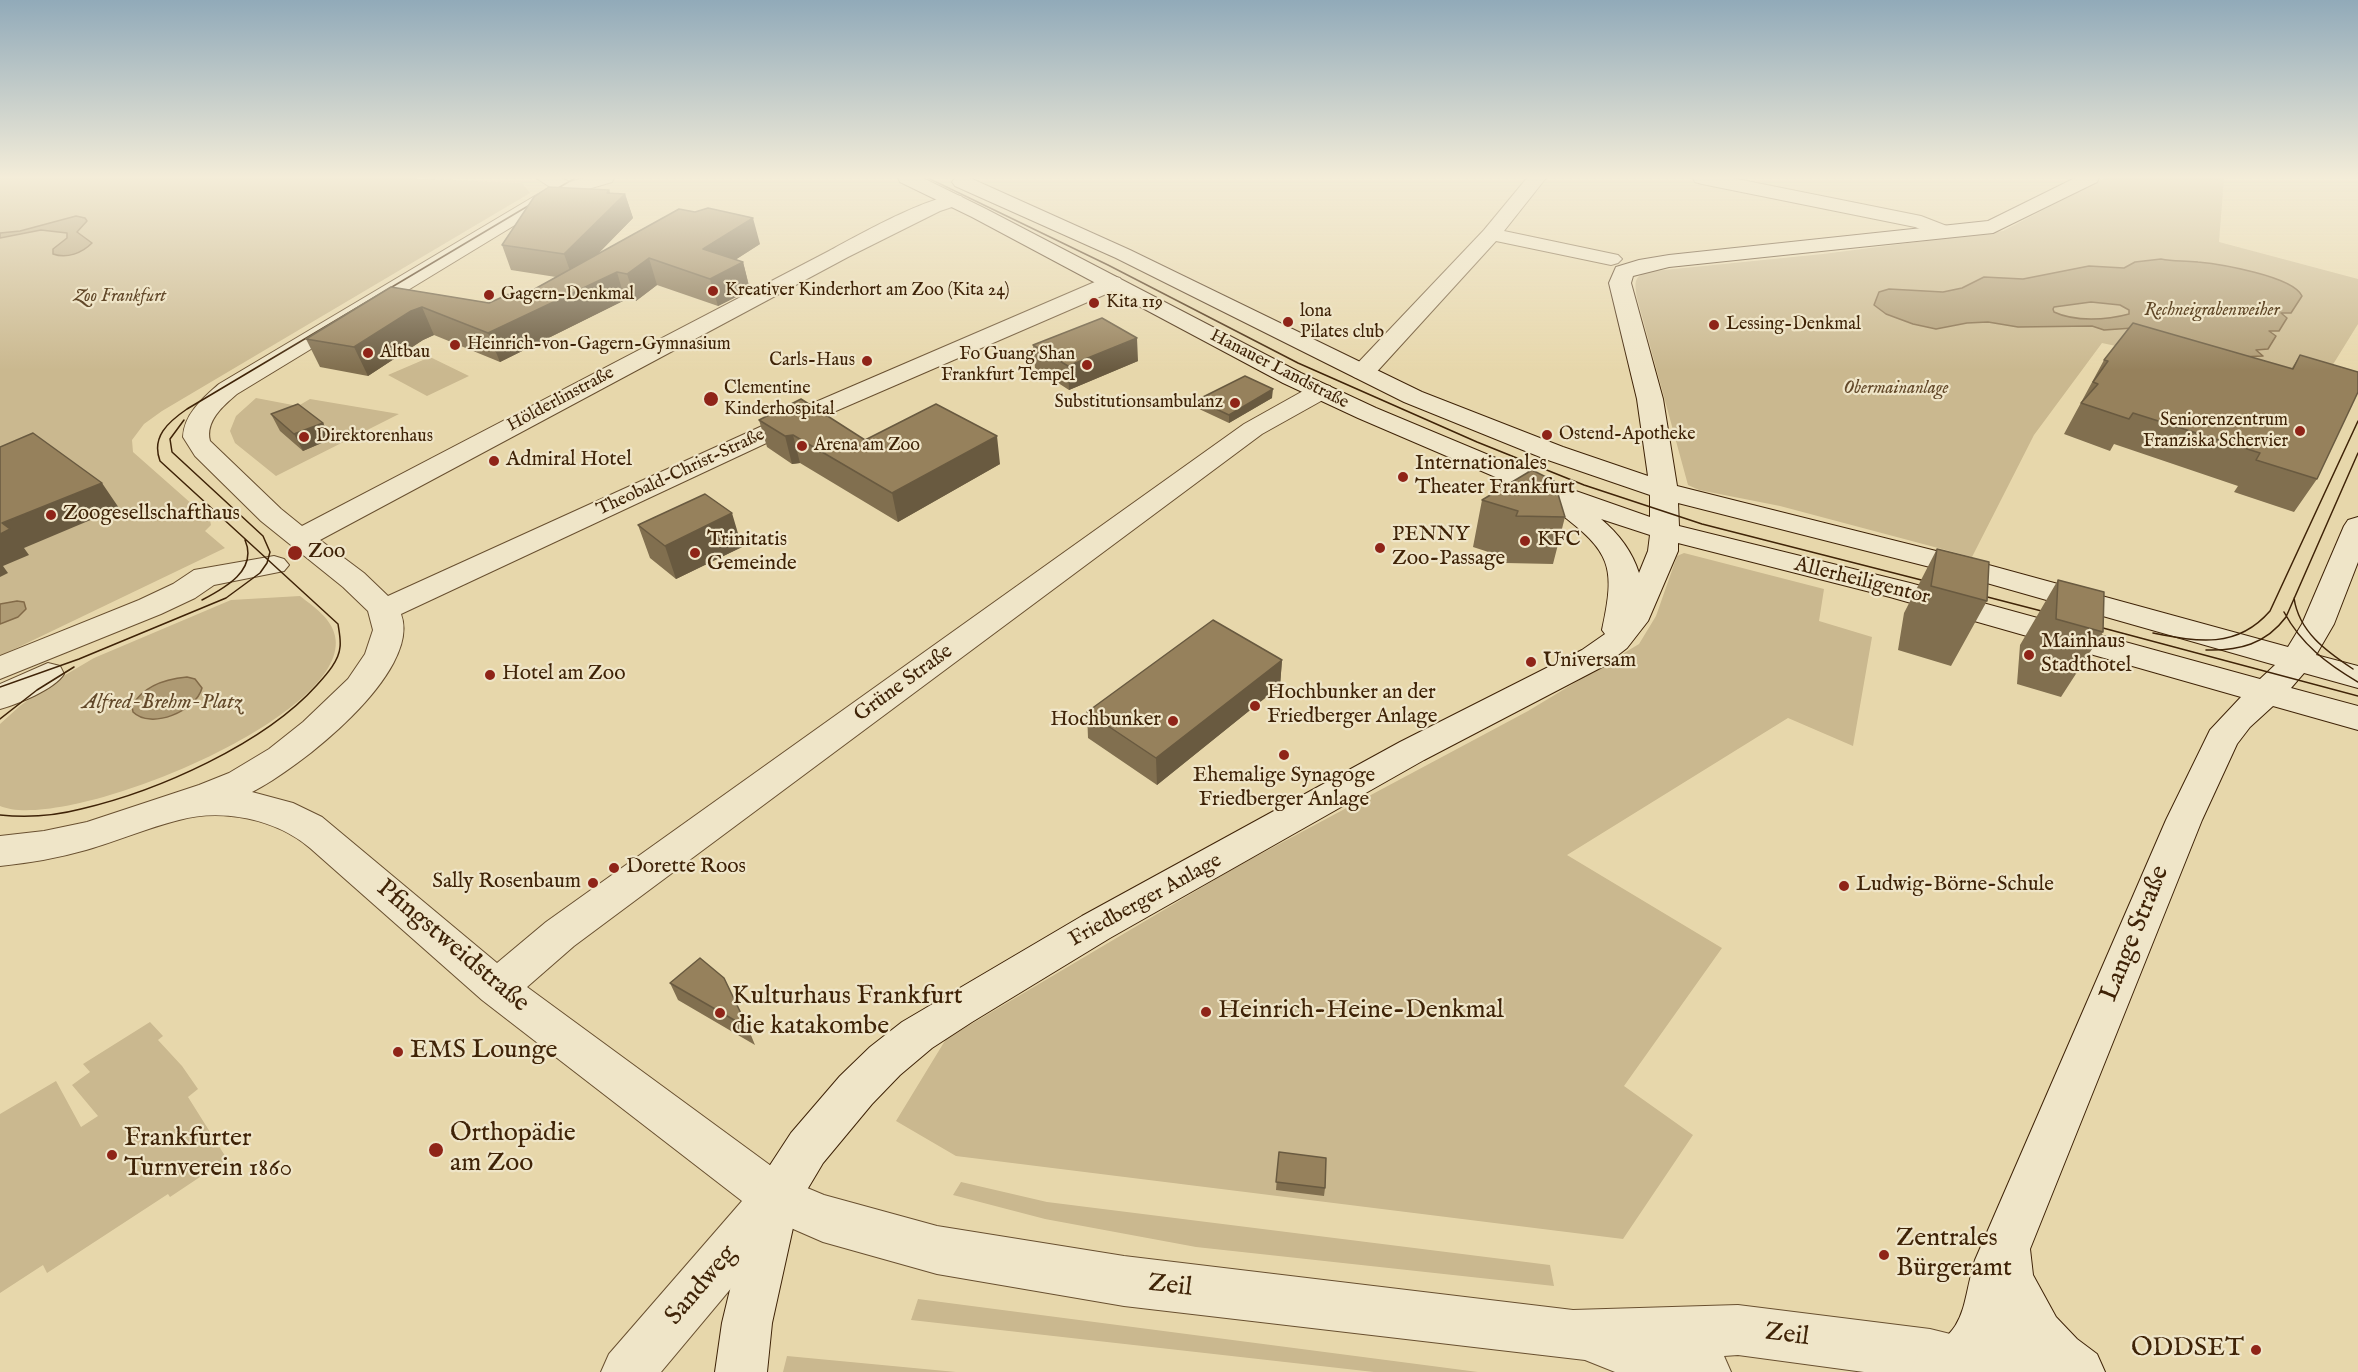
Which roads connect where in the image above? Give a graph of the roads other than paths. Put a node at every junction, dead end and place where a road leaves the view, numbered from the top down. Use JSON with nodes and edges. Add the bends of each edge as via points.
{"nodes":[{"id":1,"x":462,"y":242,"type":"edge"},
{"id":2,"x":862,"y":242,"type":"edge"},
{"id":3,"x":1043,"y":242,"type":"edge"},
{"id":4,"x":1092,"y":242,"type":"edge"},
{"id":5,"x":1483,"y":242,"type":"edge"},
{"id":6,"x":1530,"y":242,"type":"edge"},
{"id":7,"x":1850,"y":242,"type":"edge"},
{"id":8,"x":1611,"y":259,"type":"dead end"},
{"id":9,"x":1112,"y":283,"type":"junction"},
{"id":10,"x":1362,"y":372,"type":"junction"},
{"id":11,"x":1321,"y":391,"type":"junction"},
{"id":12,"x":1545,"y":490,"type":"junction"},
{"id":13,"x":1664,"y":490,"type":"junction"},
{"id":14,"x":1770,"y":520,"type":"junction"},
{"id":15,"x":2358,"y":526,"type":"edge"},
{"id":16,"x":1665,"y":527,"type":"junction"},
{"id":17,"x":299,"y":539,"type":"junction"},
{"id":18,"x":274,"y":565,"type":"dead end"},
{"id":19,"x":383,"y":610,"type":"junction"},
{"id":20,"x":1616,"y":640,"type":"junction"},
{"id":21,"x":2295,"y":660,"type":"junction"},
{"id":22,"x":0,"y":668,"type":"edge"},
{"id":23,"x":48,"y":669,"type":"junction"},
{"id":24,"x":2358,"y":677,"type":"edge"},
{"id":25,"x":2267,"y":691,"type":"junction"},
{"id":26,"x":0,"y":698,"type":"edge"},
{"id":27,"x":2358,"y":718,"type":"edge"},
{"id":28,"x":259,"y":773,"type":"junction"},
{"id":29,"x":176,"y":806,"type":"junction"},
{"id":30,"x":332,"y":845,"type":"junction"},
{"id":31,"x":0,"y":851,"type":"edge"},
{"id":32,"x":497,"y":988,"type":"junction"},
{"id":33,"x":776,"y":1198,"type":"junction"},
{"id":34,"x":2000,"y":1266,"type":"junction"},
{"id":35,"x":1573,"y":1335,"type":"junction"},
{"id":36,"x":1829,"y":1342,"type":"junction"},
{"id":37,"x":1965,"y":1369,"type":"edge"},
{"id":38,"x":627,"y":1372,"type":"edge"},
{"id":39,"x":741,"y":1372,"type":"edge"},
{"id":40,"x":1706,"y":1372,"type":"edge"},
{"id":41,"x":1869,"y":1372,"type":"edge"},
{"id":42,"x":2012,"y":1372,"type":"edge"},
{"id":43,"x":2079,"y":1372,"type":"edge"}],
"edges":[{"from":1,"to":17,"type":"main road","via":[[228,390],[204,413],[197,441]]},
{"from":2,"to":17,"type":"main road","name":"Hölderlinstraße"},
{"from":3,"to":9,"type":"main road","name":"Hanauer Landstraße"},
{"from":4,"to":10,"type":"main road","name":"Hanauer Landstraße"},
{"from":5,"to":10,"type":"main road"},
{"from":6,"to":8,"type":"main road"},
{"from":7,"to":13,"type":"main road","via":[[1669,261],[1624,272],[1620,283],[1650,399]]},
{"from":9,"to":11,"type":"main road","name":"Hanauer Landstraße"},
{"from":9,"to":19,"type":"main road","name":"Theobald-Christ-Straße","via":[[813,412]]},
{"from":10,"to":13,"type":"main road","name":"Hanauer Landstraße","via":[[1480,425]]},
{"from":11,"to":12,"type":"main road","name":"Hanauer Landstraße"},
{"from":11,"to":32,"type":"main road","name":"Grüne Straße","via":[[1253,429],[545,945]]},
{"from":12,"to":16,"type":"main road","name":"Hanauer Landstraße","via":[[1632,521]]},
{"from":12,"to":20,"type":"main road","via":[[1591,525],[1617,557],[1624,574],[1624,596]]},
{"from":13,"to":14,"type":"main road","name":"Allerheiligentor"},
{"from":13,"to":16,"type":"main road"},
{"from":14,"to":16,"type":"main road","name":"Allerheiligentor","via":[[1726,514],[1680,519]]},
{"from":14,"to":21,"type":"main road","name":"Allerheiligentor","via":[[1953,564]]},
{"from":15,"to":21,"type":"main road","name":"Lange Straße","via":[[2318,624]]},
{"from":16,"to":20,"type":"main road","name":"Friedberger Anlage","via":[[1663,551],[1648,589],[1632,621]]},
{"from":16,"to":25,"type":"main road","name":"Allerheiligentor"},
{"from":17,"to":19,"type":"main road"},
{"from":18,"to":23,"type":"main road","via":[[206,577],[148,621]]},
{"from":19,"to":28,"type":"main road","via":[[388,629],[385,643],[363,684]]},
{"from":20,"to":33,"type":"main road","name":"Friedberger Anlage","via":[[1593,658],[1412,751],[1096,927],[917,1035],[845,1102],[807,1148]]},
{"from":21,"to":24,"type":"main road","name":"Allerheiligentor"},
{"from":21,"to":25,"type":"main road","name":"Lange Straße"},
{"from":22,"to":23,"type":"main road"},
{"from":23,"to":26,"type":"main road"},
{"from":25,"to":27,"type":"main road","name":"Allerheiligentor"},
{"from":25,"to":34,"type":"main road","name":"Lange Straße","via":[[2223,739],[2184,820]]},
{"from":28,"to":29,"type":"main road","via":[[222,791]]},
{"from":28,"to":30,"type":"main road","name":"Pfingstweidstraße","via":[[278,787]]},
{"from":29,"to":30,"type":"main road","name":"Pfingstweidstraße","via":[[226,804],[275,812],[304,824]]},
{"from":29,"to":31,"type":"main road","via":[[80,837]]},
{"from":30,"to":32,"type":"main road","name":"Pfingstweidstraße"},
{"from":32,"to":33,"type":"main road","name":"Pfingstweidstraße"},
{"from":33,"to":35,"type":"main road","name":"Zeil","via":[[823,1218],[937,1250],[1124,1281]]},
{"from":33,"to":38,"type":"main road","name":"Sandweg"},
{"from":33,"to":39,"type":"main road","name":"Friedberger Anlage","via":[[747,1323]]},
{"from":34,"to":37,"type":"main road","via":[[1981,1336]]},
{"from":34,"to":42,"type":"main road","name":"Lange Straße","via":[[1998,1327]]},
{"from":34,"to":43,"type":"main road","via":[[2038,1335]]},
{"from":35,"to":36,"type":"main road","name":"Zeil","via":[[1738,1330]]},
{"from":35,"to":40,"type":"main road","name":"Zeil"},
{"from":36,"to":37,"type":"main road","name":"Zeil","via":[[1929,1355]]},
{"from":36,"to":41,"type":"main road"}]}
